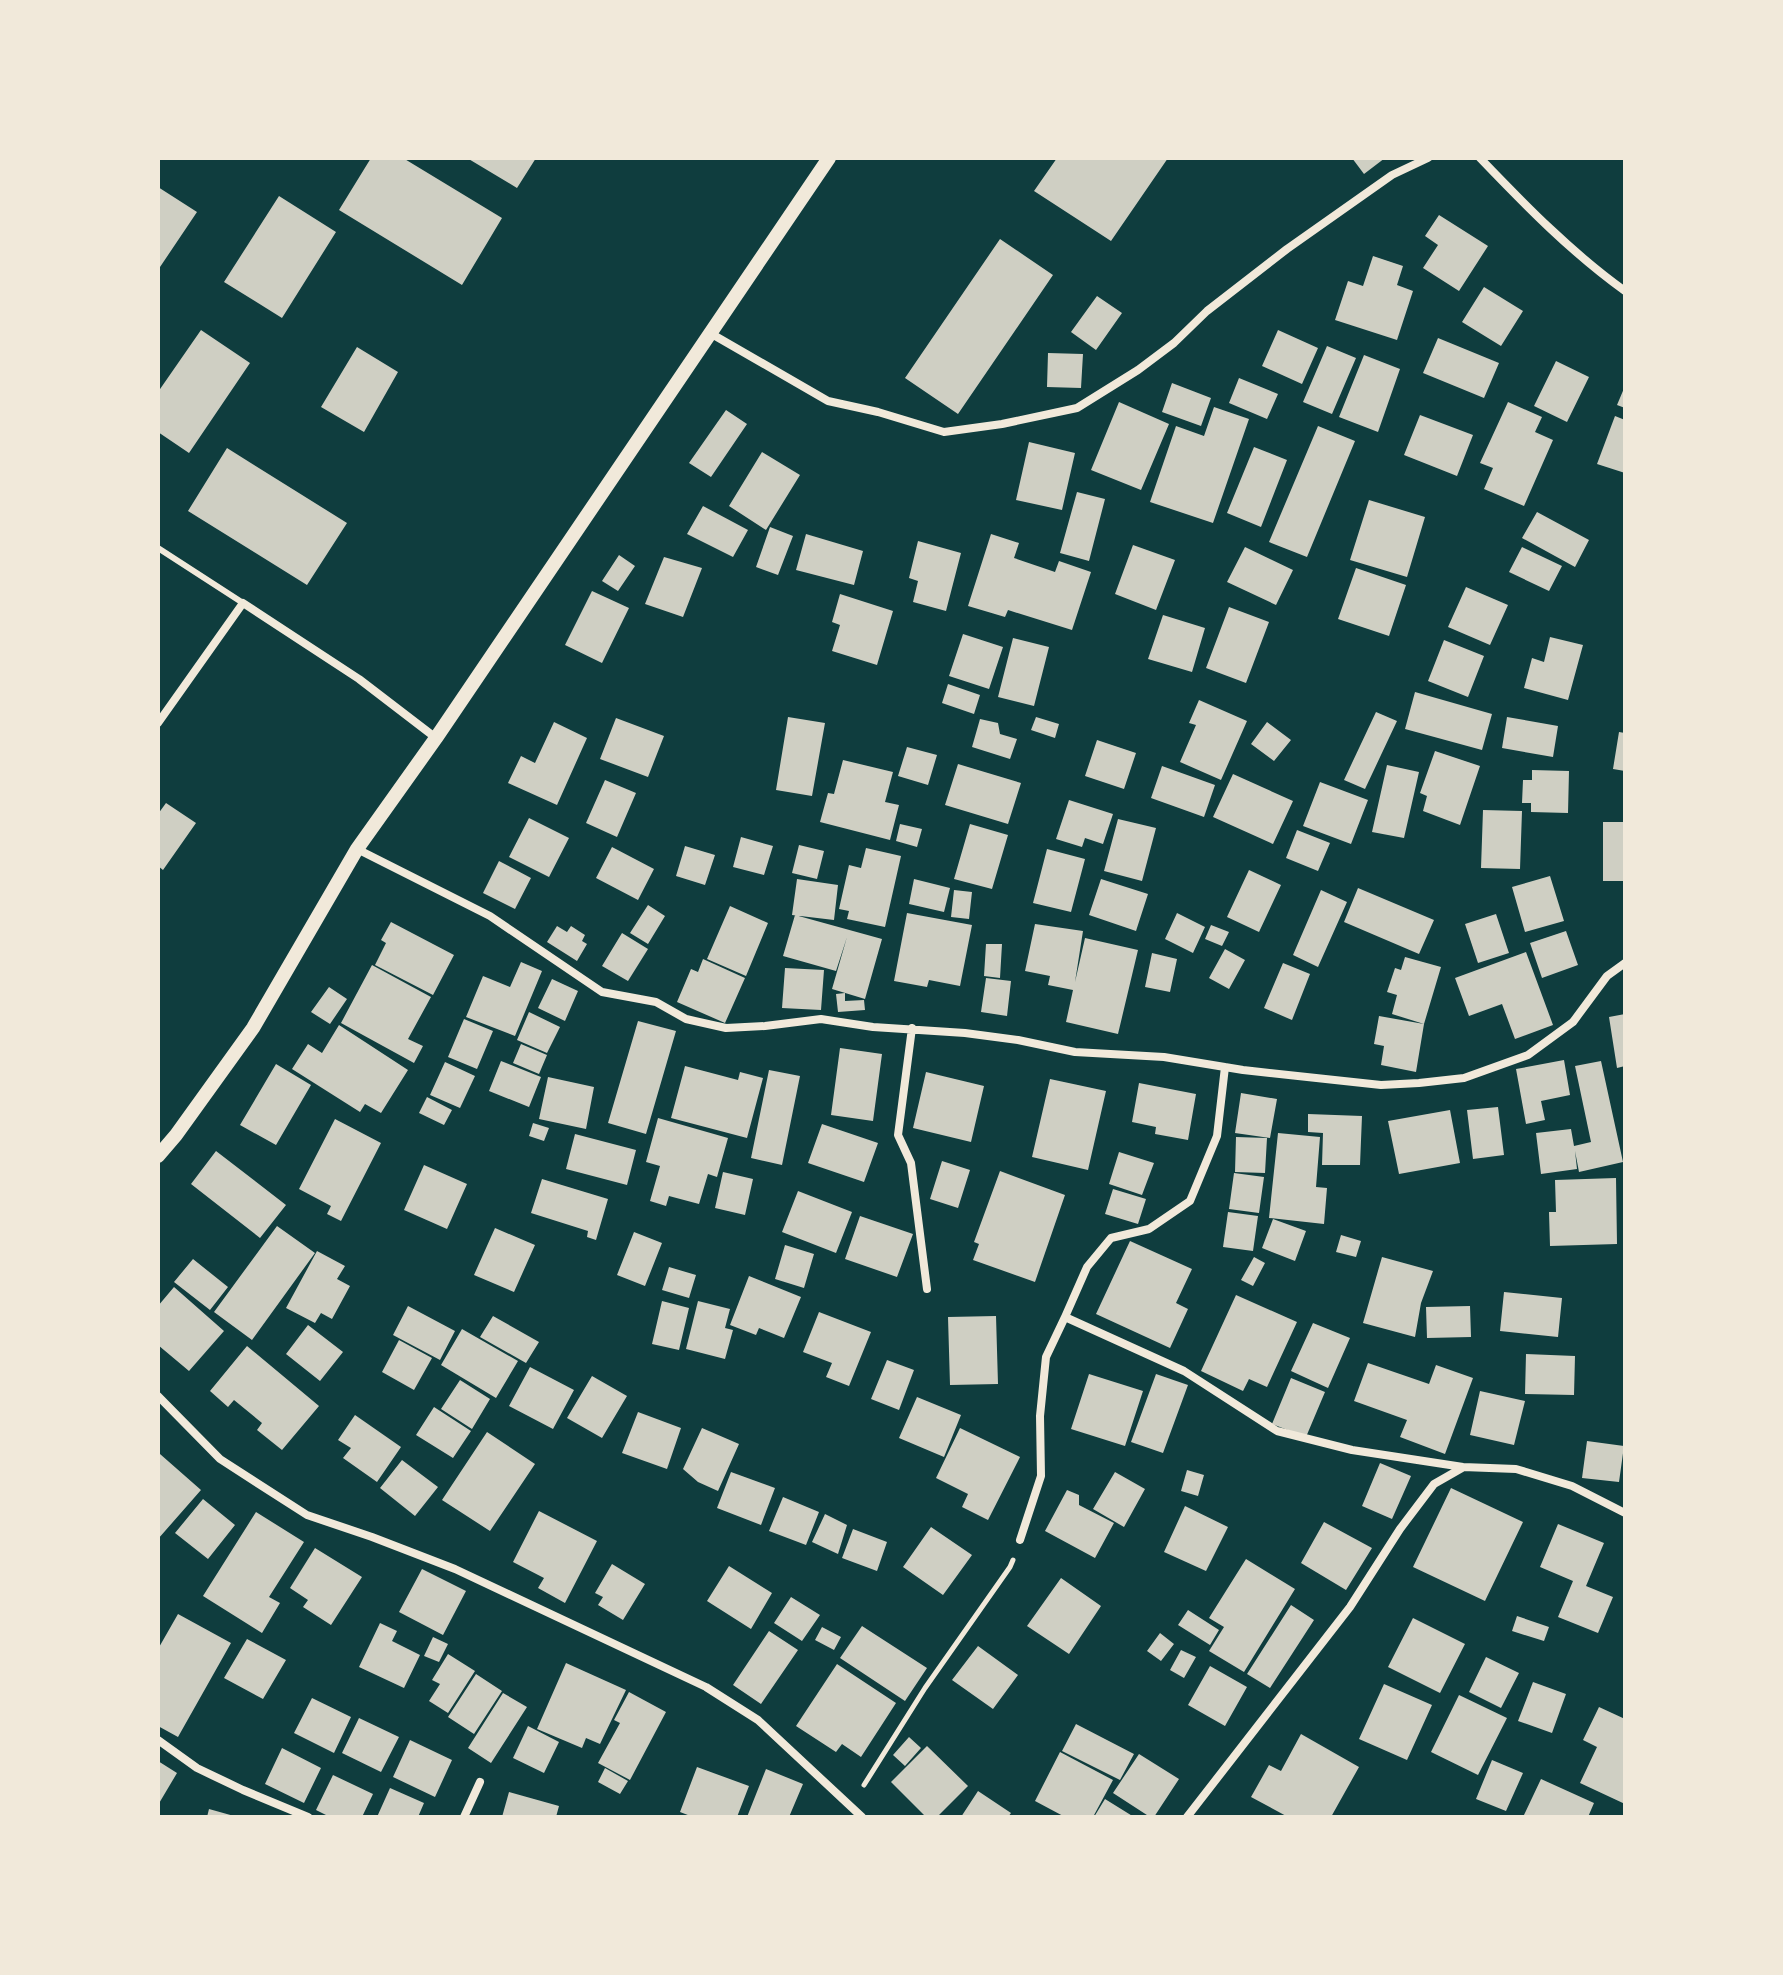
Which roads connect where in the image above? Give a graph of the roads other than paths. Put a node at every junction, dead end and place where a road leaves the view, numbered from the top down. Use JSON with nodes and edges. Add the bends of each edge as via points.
{"nodes":[{"id":1,"x":829,"y":158,"type":"edge"},
{"id":2,"x":1428,"y":158,"type":"edge"},
{"id":3,"x":1480,"y":158,"type":"edge"},
{"id":4,"x":1625,"y":291,"type":"edge"},
{"id":5,"x":710,"y":333,"type":"junction"},
{"id":6,"x":158,"y":548,"type":"edge"},
{"id":7,"x":243,"y":603,"type":"junction"},
{"id":8,"x":158,"y":723,"type":"edge"},
{"id":9,"x":436,"y":738,"type":"junction"},
{"id":10,"x":357,"y":849,"type":"junction"},
{"id":11,"x":1625,"y":963,"type":"edge"},
{"id":12,"x":912,"y":1028,"type":"junction"},
{"id":13,"x":1225,"y":1067,"type":"junction"},
{"id":14,"x":158,"y":1156,"type":"edge"},
{"id":15,"x":927,"y":1289,"type":"dead end"},
{"id":16,"x":1065,"y":1317,"type":"junction"},
{"id":17,"x":158,"y":1396,"type":"edge"},
{"id":18,"x":1463,"y":1467,"type":"junction"},
{"id":19,"x":1625,"y":1513,"type":"edge"},
{"id":20,"x":1020,"y":1540,"type":"road end"},
{"id":21,"x":158,"y":1740,"type":"edge"},
{"id":22,"x":480,"y":1782,"type":"dead end"},
{"id":23,"x":308,"y":1817,"type":"edge"},
{"id":24,"x":464,"y":1817,"type":"edge"},
{"id":25,"x":862,"y":1817,"type":"edge"},
{"id":26,"x":1187,"y":1817,"type":"edge"}],
"edges":[{"from":1,"to":5,"type":"street"},
{"from":2,"to":5,"type":"street","via":[[1392,175],[1287,249],[1174,343],[1077,408],[944,432],[828,401]]},
{"from":3,"to":4,"type":"street","via":[[1537,217]]},
{"from":5,"to":9,"type":"street"},
{"from":6,"to":7,"type":"lane"},
{"from":7,"to":8,"type":"street"},
{"from":7,"to":9,"type":"street","via":[[359,679]]},
{"from":9,"to":10,"type":"street"},
{"from":10,"to":12,"type":"street","via":[[490,916],[602,992],[656,1002],[686,1019],[726,1028],[821,1019]]},
{"from":10,"to":14,"type":"street","via":[[253,1028]]},
{"from":11,"to":13,"type":"street","via":[[1607,976],[1573,1022],[1528,1055],[1464,1078],[1381,1085]]},
{"from":12,"to":13,"type":"street"},
{"from":12,"to":15,"type":"street","via":[[898,1135],[911,1163]]},
{"from":13,"to":16,"type":"street","via":[[1217,1136],[1190,1201],[1149,1229],[1111,1238],[1087,1267]]},
{"from":16,"to":18,"type":"street","via":[[1184,1371],[1277,1431],[1352,1450]]},
{"from":16,"to":20,"type":"street","via":[[1046,1357],[1041,1476]]},
{"from":17,"to":25,"type":"street","via":[[220,1459],[307,1515],[455,1569],[706,1687],[758,1720]]},
{"from":18,"to":19,"type":"street","via":[[1516,1469],[1572,1486]]},
{"from":18,"to":26,"type":"street","via":[[1434,1484],[1350,1607]]},
{"from":21,"to":23,"type":"street","via":[[197,1768]]},
{"from":22,"to":24,"type":"street"}]}
